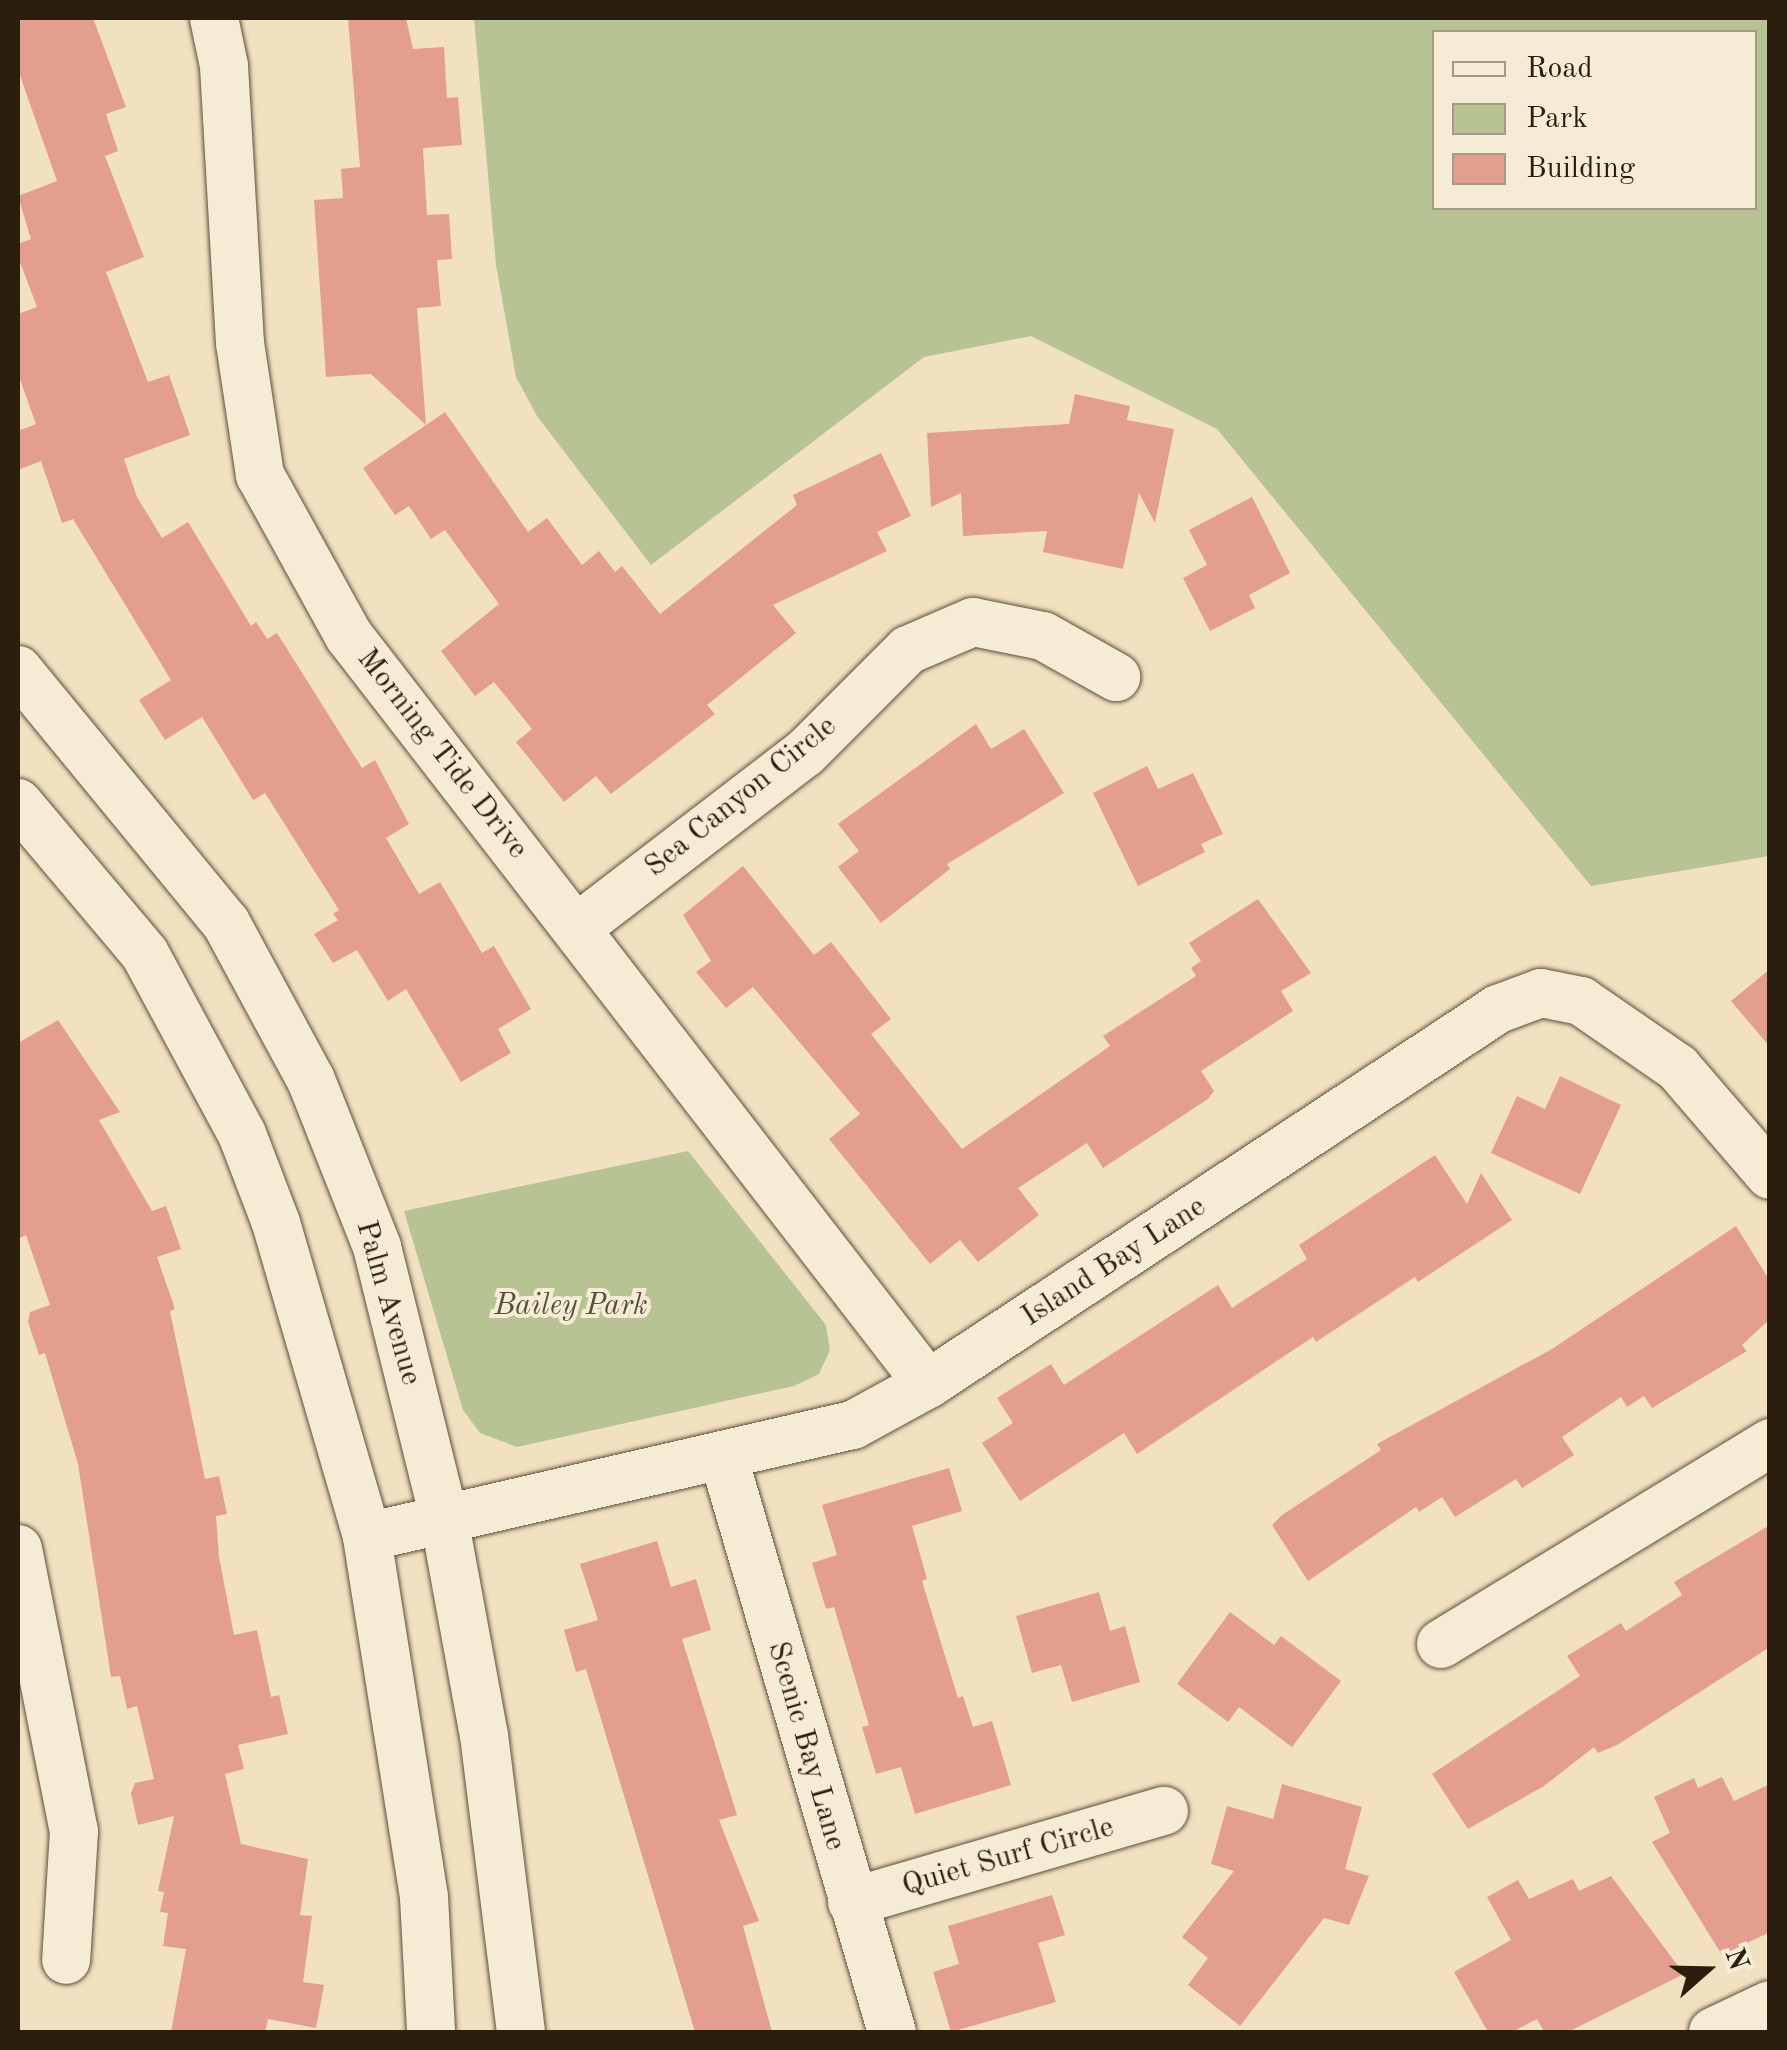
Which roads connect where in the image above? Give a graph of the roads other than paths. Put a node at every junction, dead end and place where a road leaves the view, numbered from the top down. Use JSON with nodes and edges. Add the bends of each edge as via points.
{"nodes":[{"id":1,"x":214,"y":18,"type":"edge"},
{"id":2,"x":18,"y":670,"type":"edge"},
{"id":3,"x":1116,"y":677,"type":"dead end"},
{"id":4,"x":18,"y":803,"type":"edge"},
{"id":5,"x":578,"y":927,"type":"junction"},
{"id":6,"x":1770,"y":1175,"type":"edge"},
{"id":7,"x":928,"y":1384,"type":"junction"},
{"id":8,"x":1770,"y":1443,"type":"edge"},
{"id":9,"x":724,"y":1459,"type":"junction"},
{"id":10,"x":444,"y":1518,"type":"junction"},
{"id":11,"x":367,"y":1537,"type":"junction"},
{"id":12,"x":18,"y":1549,"type":"edge"},
{"id":13,"x":1442,"y":1644,"type":"dead end"},
{"id":14,"x":30,"y":1670,"type":"edge"},
{"id":15,"x":1164,"y":1811,"type":"dead end"},
{"id":16,"x":852,"y":1902,"type":"junction"},
{"id":17,"x":66,"y":1960,"type":"dead end"},
{"id":18,"x":1770,"y":2005,"type":"edge"},
{"id":19,"x":431,"y":2032,"type":"edge"},
{"id":20,"x":520,"y":2032,"type":"edge"},
{"id":21,"x":892,"y":2032,"type":"edge"},
{"id":22,"x":1712,"y":2032,"type":"edge"}],
"edges":[{"from":1,"to":5,"type":"street","name":"Morning Tide Drive","via":[[224,66],[240,342],[260,475],[349,636]]},
{"from":2,"to":10,"type":"street","name":"Palm Avenue","via":[[226,923],[312,1080],[377,1247]]},
{"from":3,"to":5,"type":"street","name":"Sea Canyon Circle","via":[[1043,636],[973,622],[908,650],[804,754]]},
{"from":4,"to":11,"type":"street","via":[[145,954],[242,1134],[298,1293]]},
{"from":5,"to":7,"type":"street","name":"Morning Tide Drive"},
{"from":6,"to":7,"type":"street","name":"Island Bay Lane","via":[[1678,1068],[1581,1001],[1542,993],[1498,1009]]},
{"from":7,"to":9,"type":"street","name":"Island Bay Lane","via":[[853,1424]]},
{"from":8,"to":13,"type":"street"},
{"from":9,"to":10,"type":"street","name":"Island Bay Lane"},
{"from":9,"to":16,"type":"street","name":"Scenic Bay Lane"},
{"from":10,"to":11,"type":"street","name":"Island Bay Lane"},
{"from":10,"to":20,"type":"street","name":"Palm Avenue","via":[[484,1735]]},
{"from":11,"to":19,"type":"street","via":[[424,1896]]},
{"from":12,"to":14,"type":"street"},
{"from":14,"to":17,"type":"street","via":[[74,1831]]},
{"from":15,"to":16,"type":"street","name":"Quiet Surf Circle"},
{"from":16,"to":21,"type":"street","name":"Scenic Bay Lane"},
{"from":18,"to":22,"type":"street"}]}
